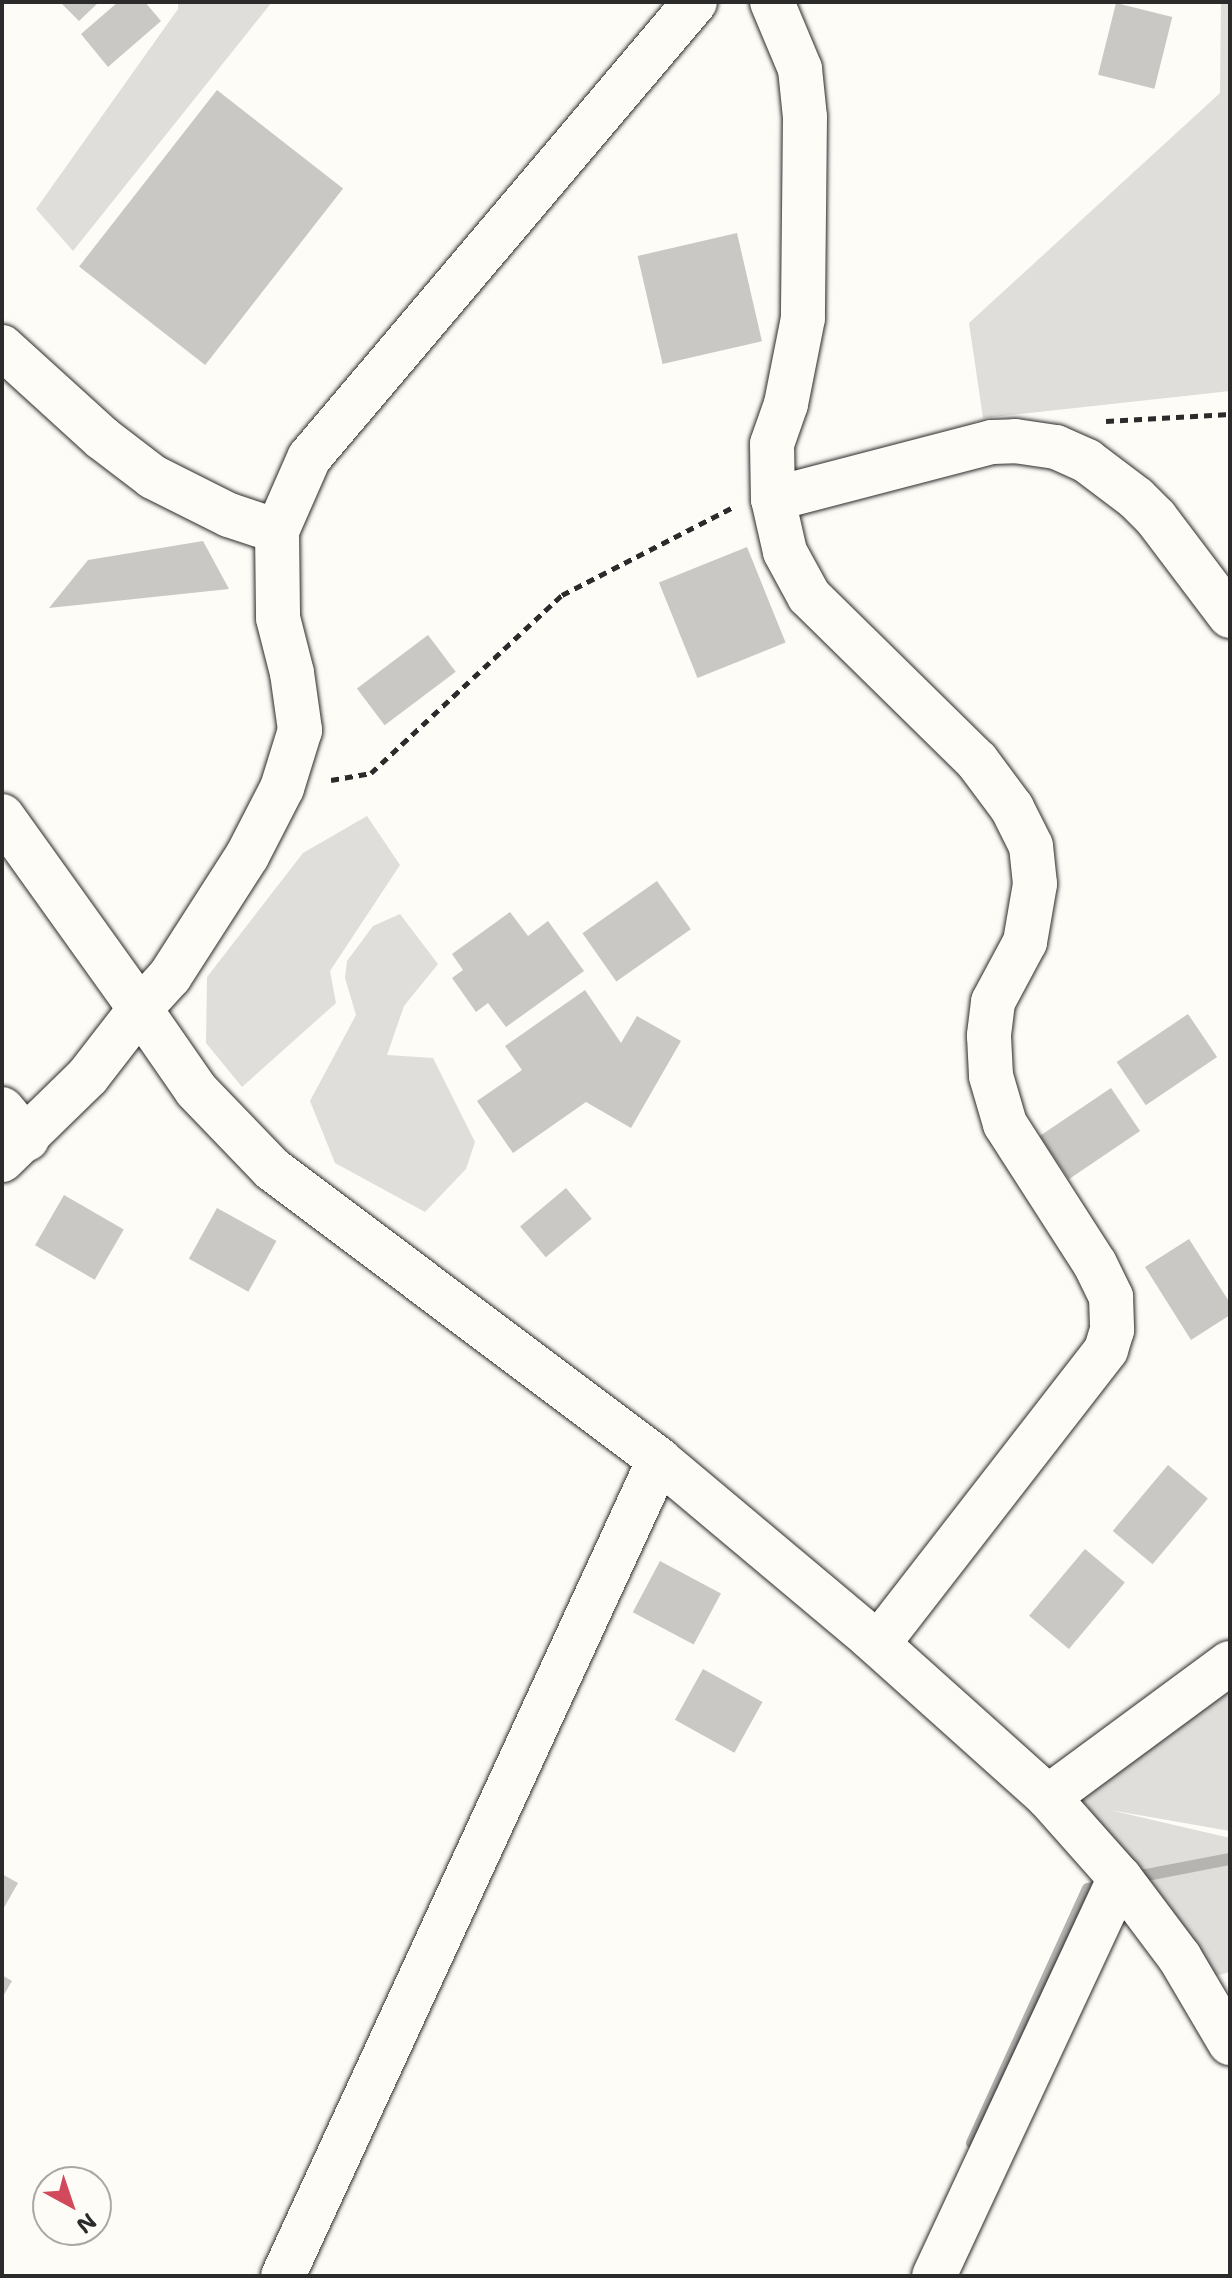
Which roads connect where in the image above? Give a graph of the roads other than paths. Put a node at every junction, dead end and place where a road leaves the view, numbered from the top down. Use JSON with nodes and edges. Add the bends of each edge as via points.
{"nodes":[{"id":1,"x":695,"y":2,"type":"edge"},
{"id":2,"x":772,"y":2,"type":"edge"},
{"id":3,"x":2,"y":347,"type":"edge"},
{"id":4,"x":756,"y":501,"type":"junction"},
{"id":5,"x":277,"y":531,"type":"junction"},
{"id":6,"x":1230,"y":616,"type":"edge"},
{"id":7,"x":2,"y":816,"type":"edge"},
{"id":8,"x":140,"y":1009,"type":"junction"},
{"id":9,"x":10,"y":1136,"type":"edge"},
{"id":10,"x":659,"y":1460,"type":"junction"},
{"id":11,"x":878,"y":1644,"type":"junction"},
{"id":12,"x":1230,"y":1663,"type":"edge"},
{"id":13,"x":1048,"y":1797,"type":"junction"},
{"id":14,"x":1120,"y":1898,"type":"junction"},
{"id":15,"x":1219,"y":2001,"type":"edge"},
{"id":16,"x":1230,"y":2043,"type":"edge"},
{"id":17,"x":283,"y":2276,"type":"edge"},
{"id":18,"x":934,"y":2276,"type":"edge"}],
"edges":[{"from":1,"to":5,"type":"street","via":[[309,458]]},
{"from":2,"to":4,"type":"street","via":[[800,69],[805,117],[803,318],[786,404]]},
{"from":3,"to":5,"type":"street","via":[[153,477],[229,515]]},
{"from":4,"to":6,"type":"street","via":[[992,442],[1056,447],[1087,461],[1136,498]]},
{"from":4,"to":11,"type":"street","via":[[809,596],[977,761],[1012,808],[1031,846],[1035,884],[1025,942],[993,1002],[991,1076],[1005,1124],[1111,1297],[1112,1330],[1106,1350]]},
{"from":5,"to":8,"type":"street","via":[[278,618],[300,730],[282,788],[230,883],[170,976]]},
{"from":7,"to":8,"type":"street"},
{"from":8,"to":9,"type":"street","via":[[88,1076]]},
{"from":8,"to":10,"type":"street","via":[[196,1090],[272,1169]]},
{"from":10,"to":11,"type":"street"},
{"from":10,"to":17,"type":"street"},
{"from":11,"to":13,"type":"street"},
{"from":12,"to":13,"type":"street"},
{"from":13,"to":14,"type":"street"},
{"from":14,"to":15,"type":"street"},
{"from":14,"to":18,"type":"street","via":[[1077,1971]]},
{"from":15,"to":16,"type":"street"}]}
